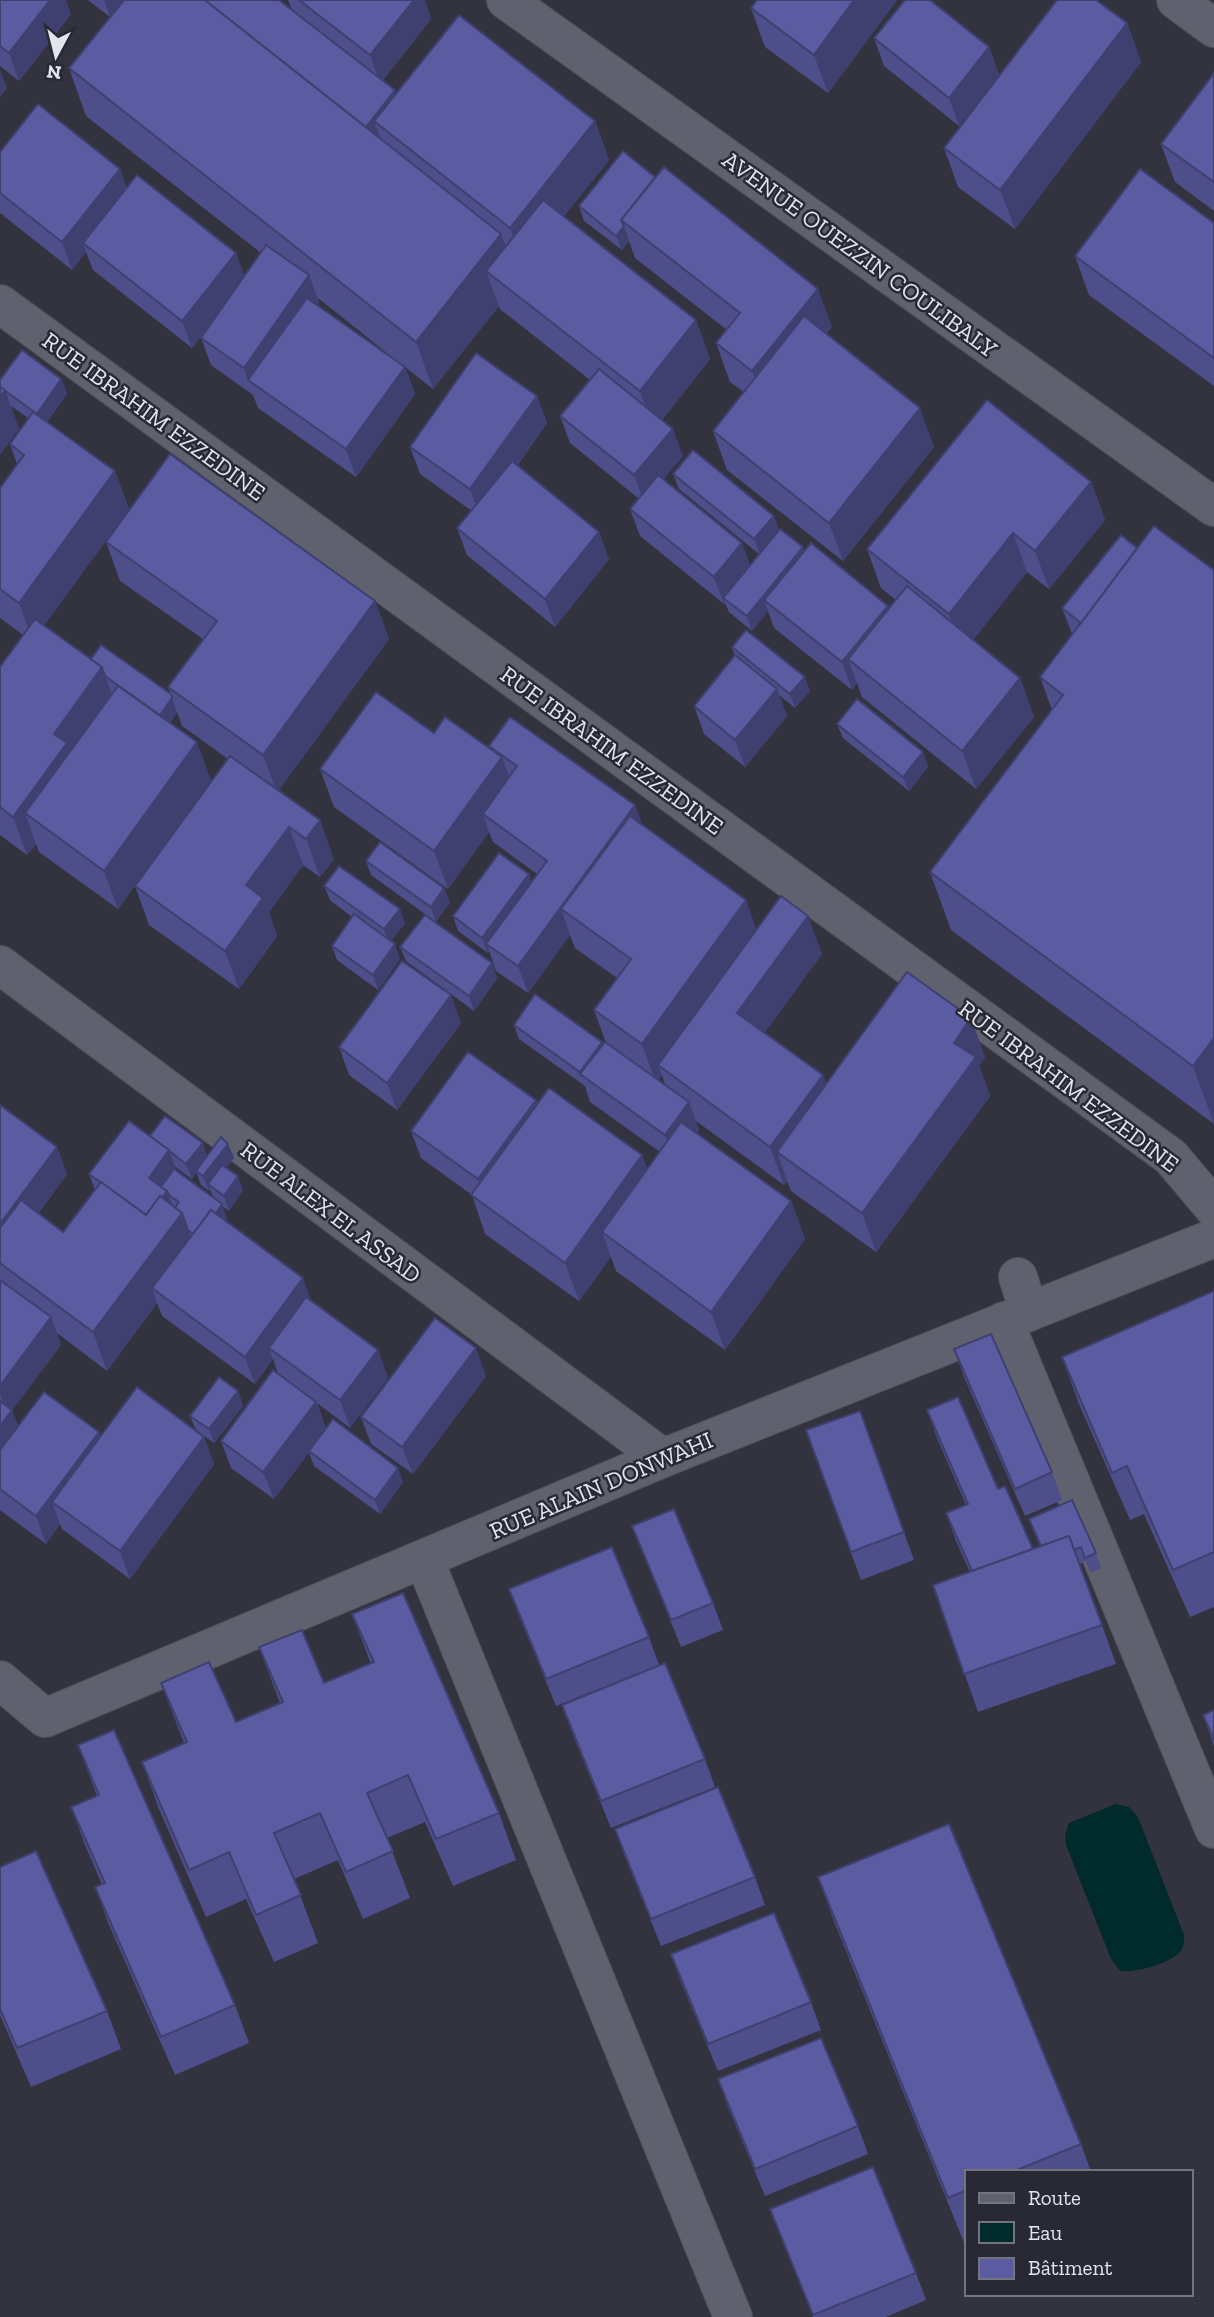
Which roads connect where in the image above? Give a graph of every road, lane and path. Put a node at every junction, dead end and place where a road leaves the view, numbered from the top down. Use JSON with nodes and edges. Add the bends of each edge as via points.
{"nodes":[{"id":1,"x":506,"y":0,"type":"edge"},
{"id":2,"x":1176,"y":0,"type":"edge"},
{"id":3,"x":1214,"y":28,"type":"edge"},
{"id":4,"x":0,"y":304,"type":"edge"},
{"id":5,"x":1214,"y":507,"type":"edge"},
{"id":6,"x":0,"y":965,"type":"edge"},
{"id":7,"x":1214,"y":1208,"type":"edge"},
{"id":8,"x":1214,"y":1238,"type":"edge"},
{"id":9,"x":1017,"y":1303,"type":"junction"},
{"id":10,"x":663,"y":1458,"type":"junction"},
{"id":11,"x":424,"y":1559,"type":"junction"},
{"id":12,"x":0,"y":1680,"type":"edge"},
{"id":13,"x":1214,"y":1829,"type":"edge"},
{"id":14,"x":733,"y":2317,"type":"edge"}],
"edges":[{"from":1,"to":5,"type":"street","name":"AVENUE OUEZZIN COULIBALY"},
{"from":2,"to":3,"type":"street"},
{"from":4,"to":7,"type":"street","name":"RUE IBRAHIM EZZEDINE","via":[[1171,1157]]},
{"from":6,"to":10,"type":"street","name":"RUE ALEX EL ASSAD"},
{"from":8,"to":9,"type":"street","name":"RUE ALAIN DONWAHI"},
{"from":9,"to":10,"type":"street","name":"RUE ALAIN DONWAHI"},
{"from":9,"to":13,"type":"street"},
{"from":10,"to":11,"type":"street","name":"RUE ALAIN DONWAHI"},
{"from":11,"to":12,"type":"street","name":"RUE ALAIN DONWAHI","via":[[45,1717]]},
{"from":11,"to":14,"type":"street"}]}
